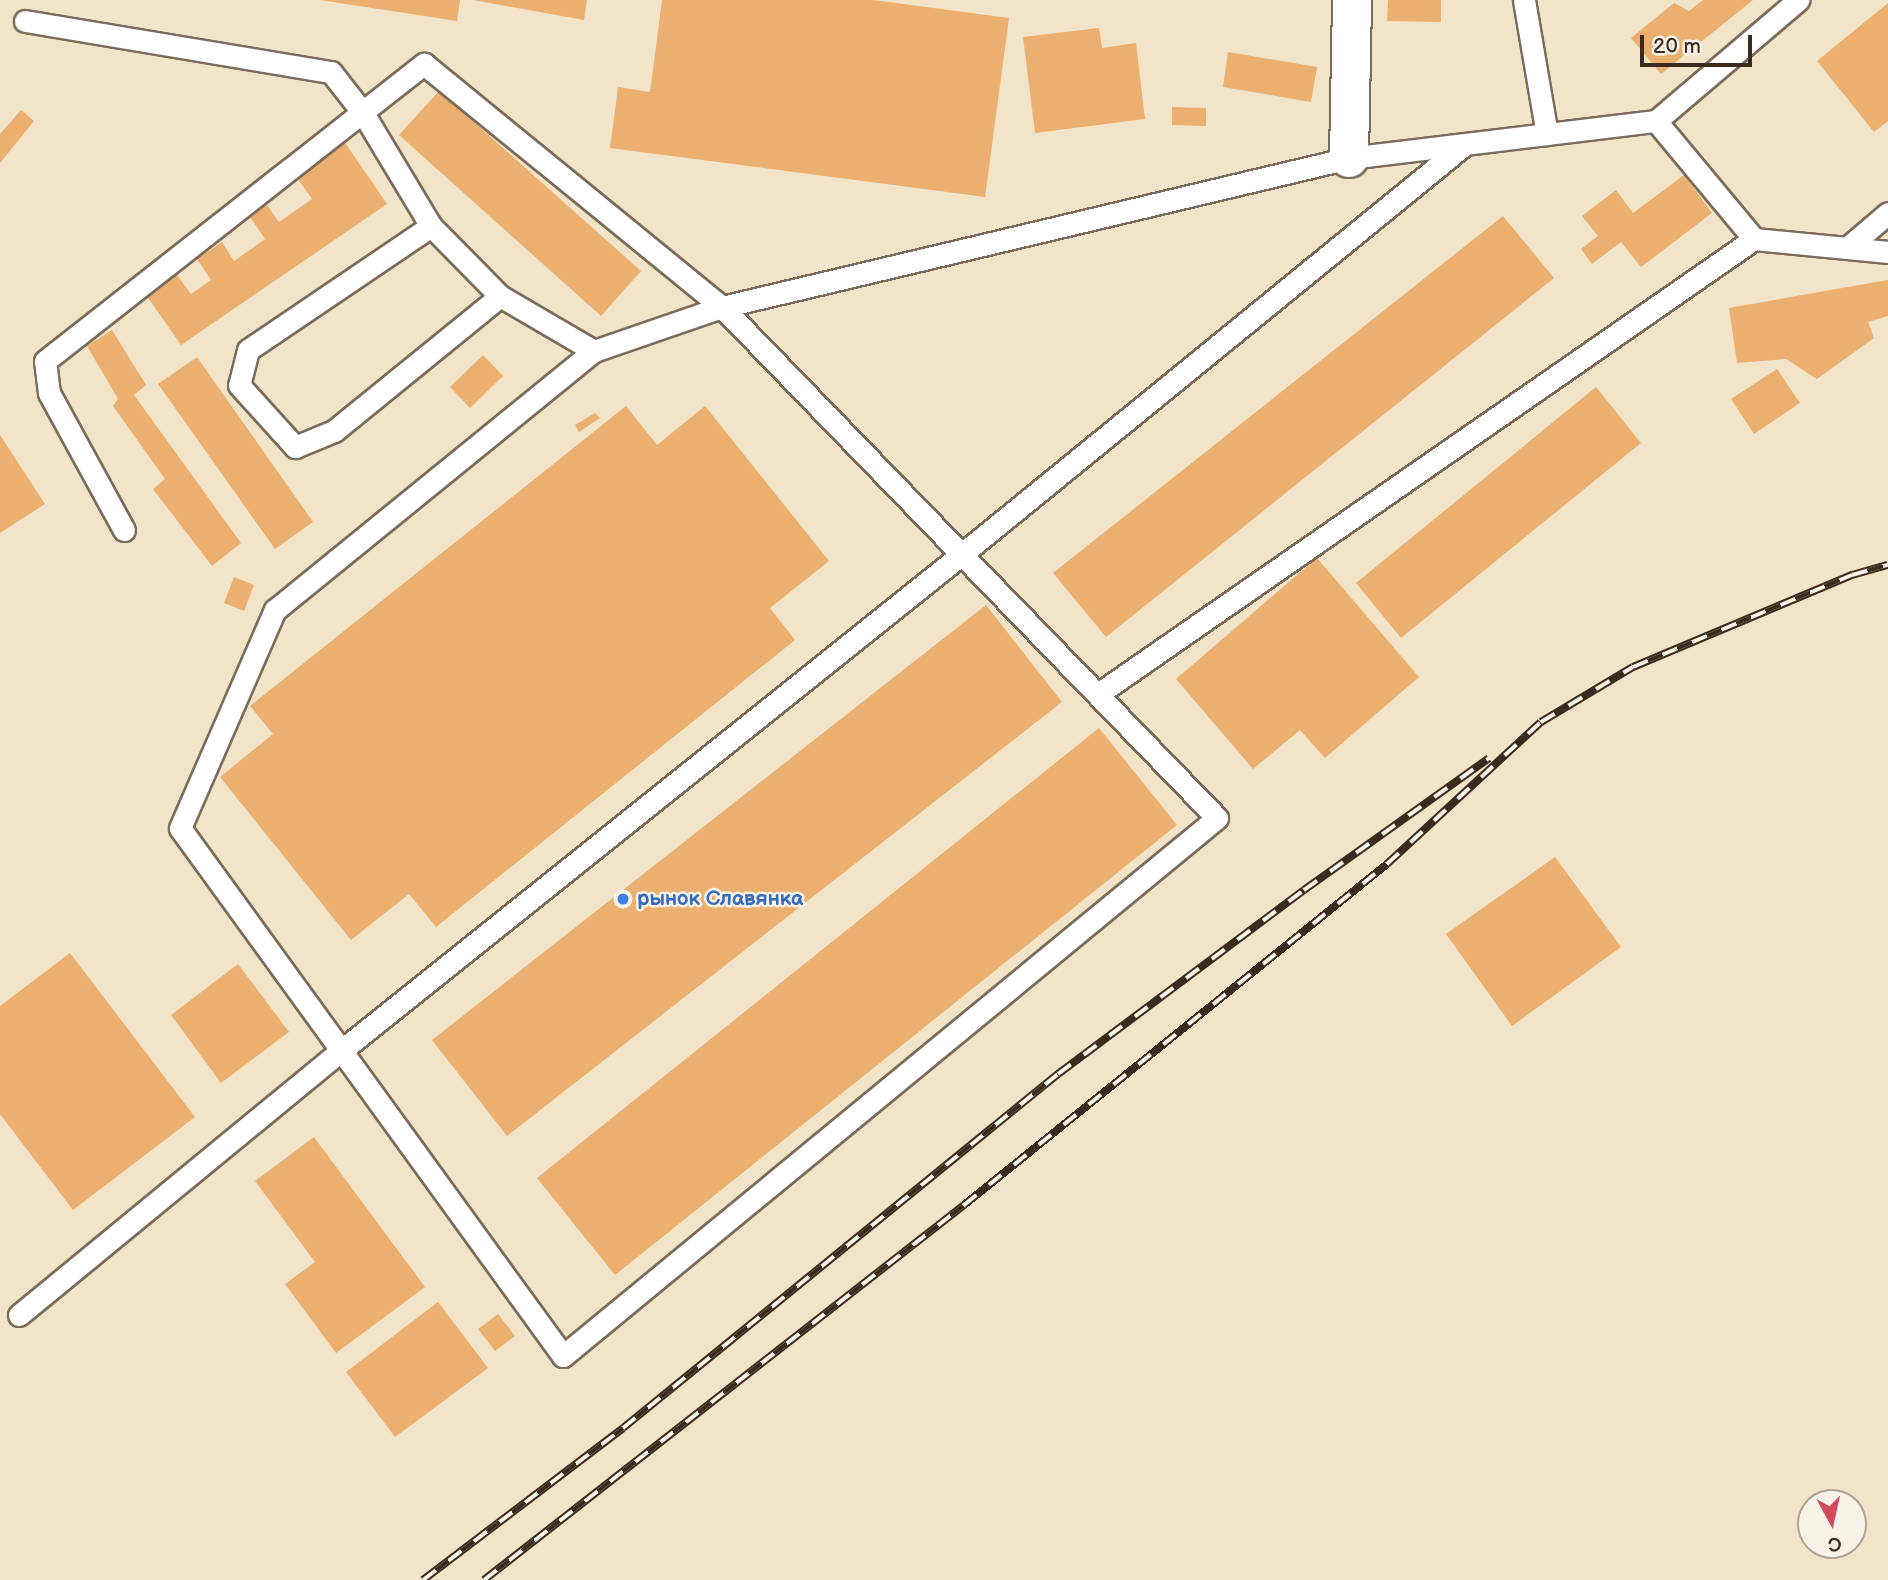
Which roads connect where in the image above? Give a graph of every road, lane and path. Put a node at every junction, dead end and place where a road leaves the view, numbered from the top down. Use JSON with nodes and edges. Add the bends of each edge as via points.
{"nodes":[{"id":1,"x":1352,"y":0,"type":"edge"},
{"id":2,"x":1524,"y":0,"type":"edge"},
{"id":3,"x":1798,"y":0,"type":"edge"},
{"id":4,"x":25,"y":21,"type":"dead end"},
{"id":5,"x":363,"y":113,"type":"junction"},
{"id":6,"x":1656,"y":121,"type":"junction"},
{"id":7,"x":1547,"y":134,"type":"junction"},
{"id":8,"x":1465,"y":144,"type":"junction"},
{"id":9,"x":1349,"y":158,"type":"junction"},
{"id":10,"x":1888,"y":213,"type":"edge"},
{"id":11,"x":431,"y":226,"type":"junction"},
{"id":12,"x":1754,"y":239,"type":"junction"},
{"id":13,"x":1846,"y":248,"type":"junction"},
{"id":14,"x":1888,"y":252,"type":"edge"},
{"id":15,"x":499,"y":296,"type":"junction"},
{"id":16,"x":722,"y":307,"type":"junction"},
{"id":17,"x":594,"y":351,"type":"junction"},
{"id":18,"x":124,"y":530,"type":"dead end"},
{"id":19,"x":962,"y":554,"type":"junction"},
{"id":20,"x":1097,"y":694,"type":"junction"},
{"id":21,"x":342,"y":1050,"type":"junction"},
{"id":22,"x":19,"y":1315,"type":"dead end"}],
"edges":[{"from":1,"to":9,"type":"street"},
{"from":2,"to":7,"type":"lane"},
{"from":3,"to":6,"type":"lane"},
{"from":4,"to":5,"type":"lane","via":[[331,72]]},
{"from":5,"to":11,"type":"lane"},
{"from":5,"to":16,"type":"lane","via":[[424,64]]},
{"from":5,"to":18,"type":"lane","via":[[45,361],[49,393]]},
{"from":6,"to":7,"type":"lane"},
{"from":6,"to":12,"type":"lane"},
{"from":7,"to":8,"type":"lane"},
{"from":8,"to":9,"type":"lane"},
{"from":8,"to":19,"type":"lane"},
{"from":9,"to":16,"type":"lane"},
{"from":10,"to":13,"type":"lane"},
{"from":11,"to":15,"type":"lane"},
{"from":11,"to":15,"type":"lane","via":[[247,350],[239,385],[295,447],[334,431]]},
{"from":12,"to":13,"type":"lane"},
{"from":12,"to":20,"type":"lane"},
{"from":13,"to":14,"type":"lane"},
{"from":15,"to":17,"type":"lane"},
{"from":16,"to":17,"type":"lane"},
{"from":16,"to":19,"type":"lane"},
{"from":17,"to":21,"type":"lane","via":[[275,610],[180,828]]},
{"from":19,"to":20,"type":"lane"},
{"from":19,"to":21,"type":"lane"},
{"from":20,"to":21,"type":"lane","via":[[1217,818],[563,1356]]},
{"from":21,"to":22,"type":"lane"}]}
